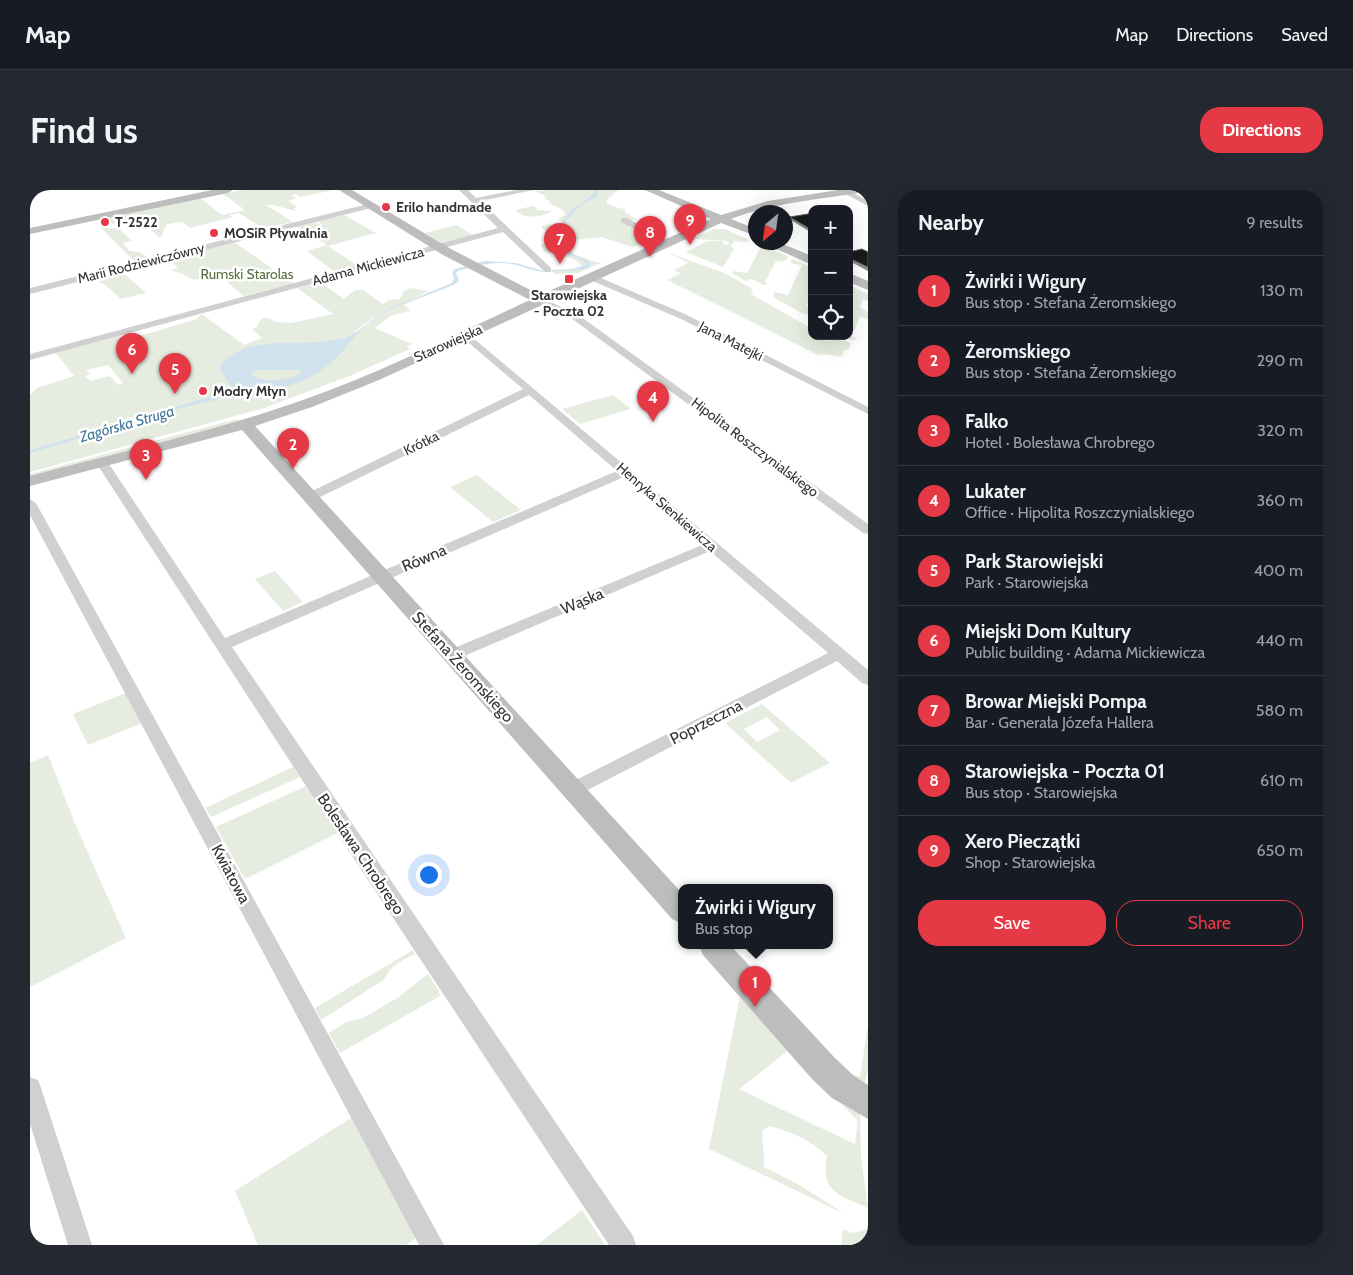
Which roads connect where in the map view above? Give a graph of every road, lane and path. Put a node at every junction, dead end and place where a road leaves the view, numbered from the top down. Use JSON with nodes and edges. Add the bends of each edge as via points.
{"nodes":[{"id":1,"x":228,"y":190,"type":"edge"},
{"id":2,"x":344,"y":190,"type":"edge"},
{"id":3,"x":463,"y":190,"type":"edge"},
{"id":4,"x":530,"y":190,"type":"edge"},
{"id":5,"x":650,"y":190,"type":"edge"},
{"id":6,"x":859,"y":190,"type":"edge"},
{"id":7,"x":844,"y":191,"type":"edge"},
{"id":8,"x":475,"y":200,"type":"junction"},
{"id":9,"x":868,"y":204,"type":"edge"},
{"id":10,"x":368,"y":206,"type":"junction"},
{"id":11,"x":720,"y":219,"type":"junction"},
{"id":12,"x":624,"y":220,"type":"dead end"},
{"id":13,"x":504,"y":229,"type":"junction"},
{"id":14,"x":748,"y":230,"type":"edge"},
{"id":15,"x":30,"y":231,"type":"edge"},
{"id":16,"x":748,"y":233,"type":"edge"},
{"id":17,"x":668,"y":242,"type":"junction"},
{"id":18,"x":438,"y":247,"type":"junction"},
{"id":19,"x":787,"y":250,"type":"edge"},
{"id":20,"x":793,"y":250,"type":"edge"},
{"id":21,"x":808,"y":258,"type":"edge"},
{"id":22,"x":808,"y":258,"type":"edge"},
{"id":23,"x":548,"y":270,"type":"dead end"},
{"id":24,"x":591,"y":277,"type":"junction"},
{"id":25,"x":853,"y":279,"type":"edge"},
{"id":26,"x":868,"y":286,"type":"edge"},
{"id":27,"x":30,"y":291,"type":"edge"},
{"id":28,"x":541,"y":301,"type":"junction"},
{"id":29,"x":466,"y":335,"type":"junction"},
{"id":30,"x":30,"y":357,"type":"edge"},
{"id":31,"x":530,"y":390,"type":"junction"},
{"id":32,"x":868,"y":412,"type":"edge"},
{"id":33,"x":245,"y":424,"type":"junction"},
{"id":34,"x":102,"y":461,"type":"junction"},
{"id":35,"x":626,"y":471,"type":"junction"},
{"id":36,"x":30,"y":481,"type":"edge"},
{"id":37,"x":312,"y":496,"type":"junction"},
{"id":38,"x":30,"y":503,"type":"edge"},
{"id":39,"x":868,"y":530,"type":"edge"},
{"id":40,"x":711,"y":546,"type":"junction"},
{"id":41,"x":382,"y":576,"type":"junction"},
{"id":42,"x":222,"y":645,"type":"junction"},
{"id":43,"x":839,"y":654,"type":"junction"},
{"id":44,"x":452,"y":655,"type":"junction"},
{"id":45,"x":868,"y":679,"type":"edge"},
{"id":46,"x":572,"y":790,"type":"junction"},
{"id":47,"x":678,"y":908,"type":"edge"},
{"id":48,"x":716,"y":949,"type":"edge"},
{"id":49,"x":30,"y":1088,"type":"edge"},
{"id":50,"x":868,"y":1104,"type":"edge"},
{"id":51,"x":80,"y":1245,"type":"edge"},
{"id":52,"x":432,"y":1245,"type":"edge"},
{"id":53,"x":624,"y":1245,"type":"edge"}],
"edges":[{"from":1,"to":15,"type":"street"},
{"from":2,"to":10,"type":"street"},
{"from":3,"to":8,"type":"street"},
{"from":4,"to":8,"type":"street"},
{"from":5,"to":11,"type":"street"},
{"from":6,"to":7,"type":"street","name":"Starowiejska"},
{"from":7,"to":9,"type":"street"},
{"from":7,"to":11,"type":"street","name":"Starowiejska","via":[[768,204]]},
{"from":8,"to":13,"type":"street"},
{"from":10,"to":18,"type":"street"},
{"from":10,"to":27,"type":"street","name":"Marii Rodziewiczówny"},
{"from":11,"to":14,"type":"street"},
{"from":11,"to":16,"type":"street"},
{"from":11,"to":17,"type":"street","name":"Starowiejska"},
{"from":12,"to":17,"type":"street"},
{"from":13,"to":18,"type":"street","name":"Adama Mickiewicza"},
{"from":13,"to":23,"type":"street"},
{"from":17,"to":24,"type":"street","name":"Starowiejska"},
{"from":18,"to":28,"type":"street"},
{"from":18,"to":30,"type":"street","name":"Adama Mickiewicza"},
{"from":19,"to":21,"type":"street"},
{"from":20,"to":22,"type":"street"},
{"from":24,"to":28,"type":"street","name":"Starowiejska"},
{"from":24,"to":32,"type":"street","name":"Jana Matejki","via":[[684,317]]},
{"from":25,"to":26,"type":"street"},
{"from":28,"to":29,"type":"street","name":"Starowiejska"},
{"from":28,"to":39,"type":"street","name":"Hipolita Roszczynialskiego","via":[[574,316]]},
{"from":29,"to":31,"type":"street","name":"Henryka Sienkiewicza"},
{"from":29,"to":33,"type":"street","name":"Starowiejska","via":[[335,392]]},
{"from":31,"to":35,"type":"street","name":"Henryka Sienkiewicza"},
{"from":31,"to":37,"type":"street","name":"Krótka"},
{"from":33,"to":34,"type":"street","name":"Starowiejska"},
{"from":33,"to":37,"type":"street","name":"Stefana Żeromskiego"},
{"from":34,"to":36,"type":"street","name":"Starowiejska"},
{"from":34,"to":42,"type":"street","name":"Bolesława Chrobrego"},
{"from":35,"to":40,"type":"street","name":"Henryka Sienkiewicza"},
{"from":35,"to":41,"type":"street","name":"Równa"},
{"from":37,"to":41,"type":"street","name":"Stefana Żeromskiego"},
{"from":38,"to":52,"type":"street","name":"Kwiatowa"},
{"from":40,"to":43,"type":"street","name":"Henryka Sienkiewicza"},
{"from":40,"to":44,"type":"street","name":"Wąska"},
{"from":41,"to":42,"type":"street","name":"Równa"},
{"from":41,"to":44,"type":"street","name":"Stefana Żeromskiego"},
{"from":42,"to":53,"type":"street","name":"Bolesława Chrobrego"},
{"from":43,"to":45,"type":"street","name":"Henryka Sienkiewicza"},
{"from":43,"to":46,"type":"street","name":"Poprzeczna"},
{"from":44,"to":46,"type":"street","name":"Stefana Żeromskiego"},
{"from":46,"to":47,"type":"street","name":"Stefana Żeromskiego"},
{"from":48,"to":50,"type":"street","via":[[822,1068],[843,1088]]},
{"from":49,"to":51,"type":"street"}]}
